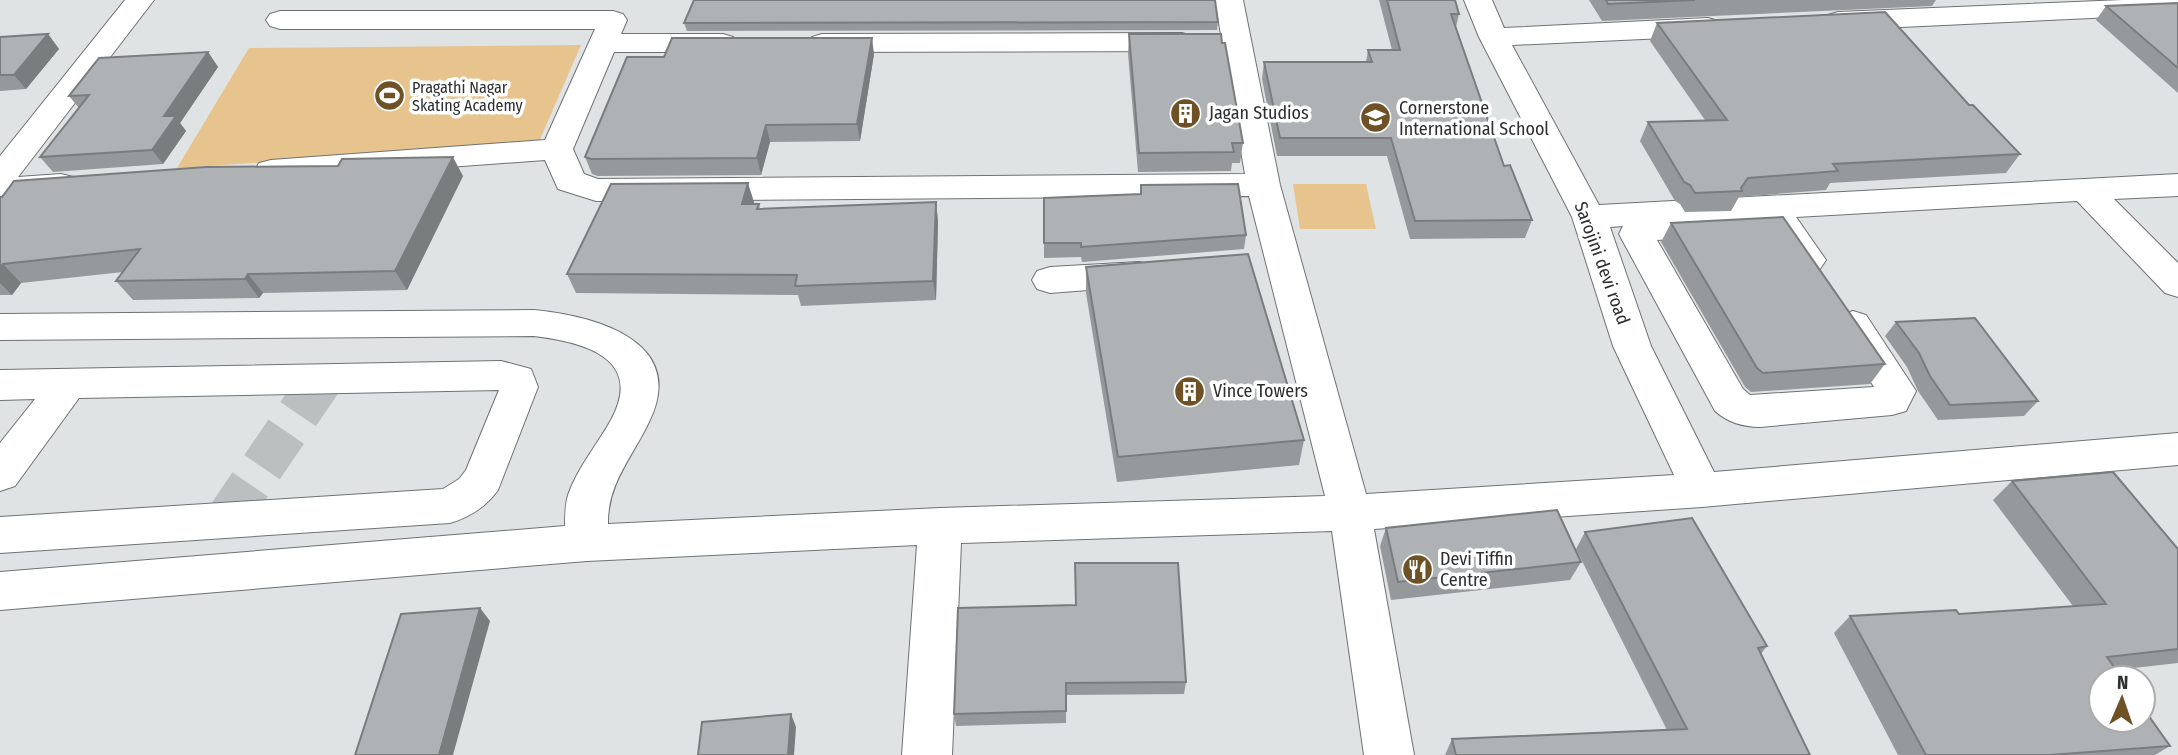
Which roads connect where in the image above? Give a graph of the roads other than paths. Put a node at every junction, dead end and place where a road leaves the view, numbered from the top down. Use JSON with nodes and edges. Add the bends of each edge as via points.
{"nodes":[{"id":1,"x":140,"y":0,"type":"edge"},
{"id":2,"x":1229,"y":0,"type":"edge"},
{"id":3,"x":1478,"y":0,"type":"edge"},
{"id":4,"x":2178,"y":6,"type":"edge"},
{"id":5,"x":1956,"y":8,"type":"edge"},
{"id":6,"x":280,"y":20,"type":"dead end"},
{"id":7,"x":613,"y":21,"type":"edge"},
{"id":8,"x":1811,"y":22,"type":"edge"},
{"id":9,"x":1728,"y":26,"type":"edge"},
{"id":10,"x":1493,"y":37,"type":"junction"},
{"id":11,"x":1237,"y":42,"type":"junction"},
{"id":12,"x":754,"y":43,"type":"edge"},
{"id":13,"x":796,"y":43,"type":"edge"},
{"id":14,"x":556,"y":149,"type":"junction"},
{"id":15,"x":237,"y":172,"type":"edge"},
{"id":16,"x":0,"y":178,"type":"edge"},
{"id":17,"x":97,"y":182,"type":"edge"},
{"id":18,"x":1263,"y":185,"type":"junction"},
{"id":19,"x":2178,"y":185,"type":"edge"},
{"id":20,"x":0,"y":189,"type":"edge"},
{"id":21,"x":2085,"y":190,"type":"junction"},
{"id":22,"x":1777,"y":215,"type":"junction"},
{"id":23,"x":1592,"y":227,"type":"junction"},
{"id":24,"x":1638,"y":238,"type":"junction"},
{"id":25,"x":1174,"y":271,"type":"edge"},
{"id":26,"x":1050,"y":280,"type":"dead end"},
{"id":27,"x":2178,"y":284,"type":"edge"},
{"id":28,"x":354,"y":324,"type":"junction"},
{"id":29,"x":0,"y":327,"type":"edge"},
{"id":30,"x":322,"y":379,"type":"junction"},
{"id":31,"x":68,"y":384,"type":"junction"},
{"id":32,"x":0,"y":385,"type":"edge"},
{"id":33,"x":2178,"y":449,"type":"edge"},
{"id":34,"x":0,"y":474,"type":"edge"},
{"id":35,"x":1702,"y":490,"type":"junction"},
{"id":36,"x":1350,"y":513,"type":"junction"},
{"id":37,"x":226,"y":520,"type":"junction"},
{"id":38,"x":940,"y":526,"type":"junction"},
{"id":39,"x":0,"y":535,"type":"edge"},
{"id":40,"x":587,"y":543,"type":"junction"},
{"id":41,"x":202,"y":575,"type":"junction"},
{"id":42,"x":0,"y":591,"type":"edge"},
{"id":43,"x":927,"y":755,"type":"edge"},
{"id":44,"x":1389,"y":755,"type":"edge"}],
"edges":[{"from":1,"to":16,"type":"street"},
{"from":2,"to":11,"type":"street"},
{"from":3,"to":10,"type":"street","name":"Sarojini devi road"},
{"from":4,"to":5,"type":"street"},
{"from":5,"to":8,"type":"street"},
{"from":6,"to":7,"type":"street"},
{"from":7,"to":12,"type":"street"},
{"from":7,"to":14,"type":"street"},
{"from":9,"to":10,"type":"street"},
{"from":10,"to":23,"type":"street","name":"Sarojini devi road"},
{"from":11,"to":13,"type":"street"},
{"from":11,"to":18,"type":"street"},
{"from":14,"to":15,"type":"street"},
{"from":14,"to":18,"type":"street","via":[[569,181],[596,190]]},
{"from":17,"to":20,"type":"street"},
{"from":18,"to":36,"type":"street","via":[[1270,264]]},
{"from":19,"to":21,"type":"street"},
{"from":21,"to":22,"type":"street"},
{"from":21,"to":27,"type":"street"},
{"from":22,"to":23,"type":"street"},
{"from":22,"to":24,"type":"street","via":[[1640,229]]},
{"from":22,"to":24,"type":"street","via":[[1891,379],[1897,391],[1892,400],[1746,412],[1729,400]]},
{"from":23,"to":24,"type":"street"},
{"from":23,"to":35,"type":"street","name":"Sarojini devi road","via":[[1632,346]]},
{"from":25,"to":26,"type":"street"},
{"from":28,"to":29,"type":"street"},
{"from":28,"to":30,"type":"street"},
{"from":28,"to":40,"type":"street","via":[[570,326],[592,332],[629,356],[638,368],[640,389],[635,410],[588,498]]},
{"from":30,"to":31,"type":"street"},
{"from":30,"to":37,"type":"street","via":[[500,375],[517,379],[519,387],[483,478],[474,491],[450,506]]},
{"from":31,"to":32,"type":"street"},
{"from":31,"to":34,"type":"street"},
{"from":33,"to":35,"type":"street"},
{"from":35,"to":36,"type":"street"},
{"from":36,"to":38,"type":"street"},
{"from":36,"to":44,"type":"street"},
{"from":37,"to":39,"type":"street"},
{"from":37,"to":41,"type":"street"},
{"from":38,"to":40,"type":"street"},
{"from":38,"to":43,"type":"street"},
{"from":40,"to":41,"type":"street"},
{"from":41,"to":42,"type":"street"}]}
